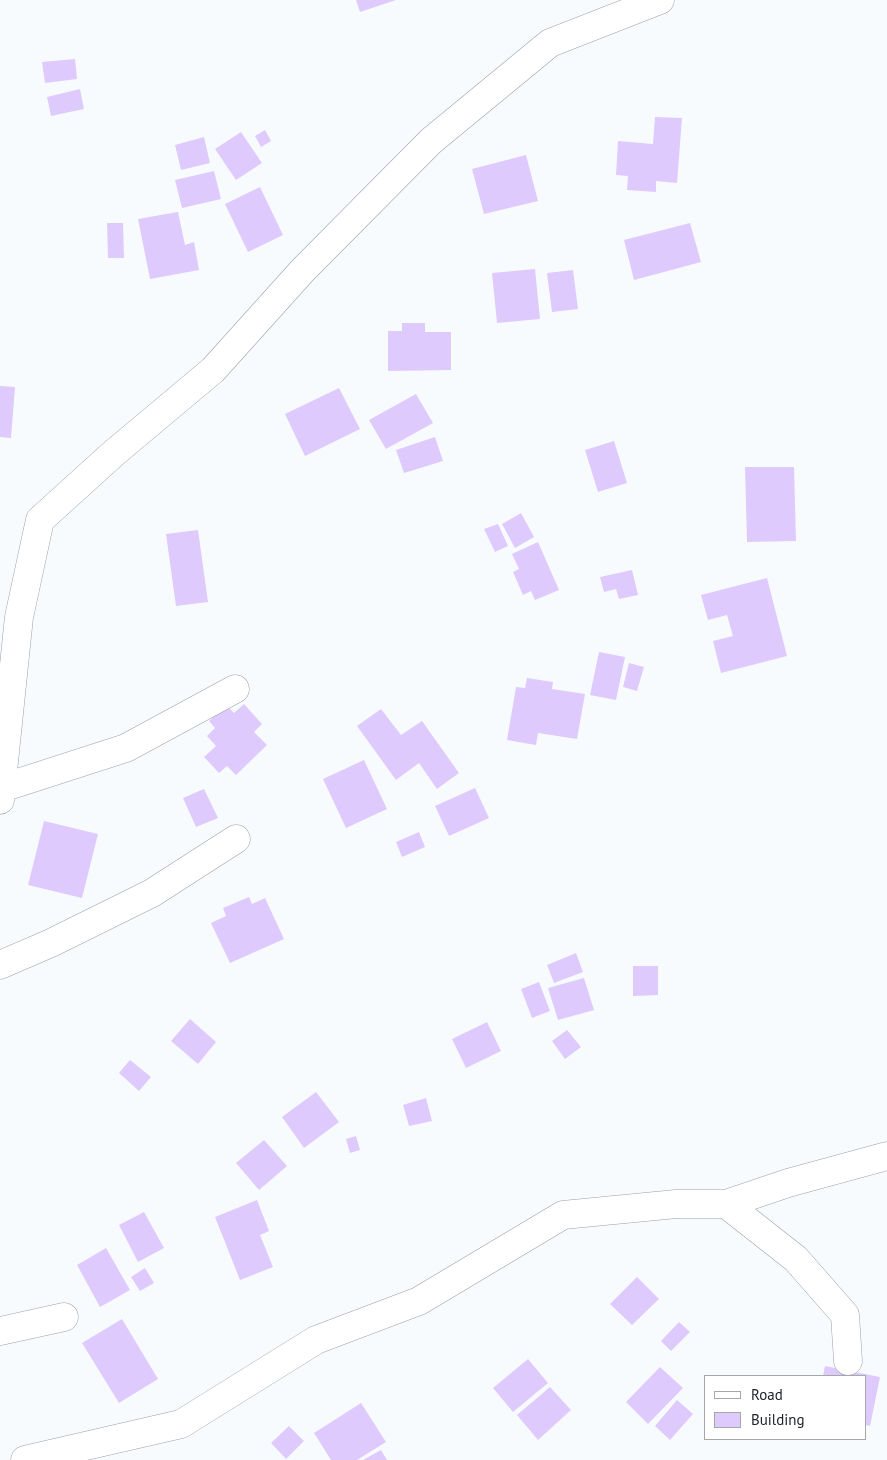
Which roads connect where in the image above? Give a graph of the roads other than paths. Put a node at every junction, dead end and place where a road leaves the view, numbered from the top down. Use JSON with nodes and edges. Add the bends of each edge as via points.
{"nodes":[{"id":1,"x":660,"y":0,"type":"edge"},
{"id":2,"x":234,"y":689,"type":"dead end"},
{"id":3,"x":1,"y":794,"type":"edge"},
{"id":4,"x":236,"y":840,"type":"dead end"},
{"id":5,"x":0,"y":965,"type":"edge"},
{"id":6,"x":887,"y":1156,"type":"edge"},
{"id":7,"x":726,"y":1204,"type":"junction"},
{"id":8,"x":64,"y":1317,"type":"dead end"},
{"id":9,"x":0,"y":1331,"type":"edge"},
{"id":10,"x":848,"y":1361,"type":"dead end"},
{"id":11,"x":25,"y":1460,"type":"edge"}],
"edges":[{"from":1,"to":3,"type":"street","via":[[550,43],[431,142],[303,270],[213,370],[40,520],[18,617]]},
{"from":2,"to":3,"type":"street","via":[[126,748]]},
{"from":4,"to":5,"type":"street","via":[[152,893]]},
{"from":6,"to":7,"type":"street"},
{"from":7,"to":10,"type":"street","via":[[796,1259],[845,1315]]},
{"from":7,"to":11,"type":"street","via":[[676,1204],[563,1215],[419,1300],[316,1340],[181,1424]]},
{"from":8,"to":9,"type":"street"}]}
